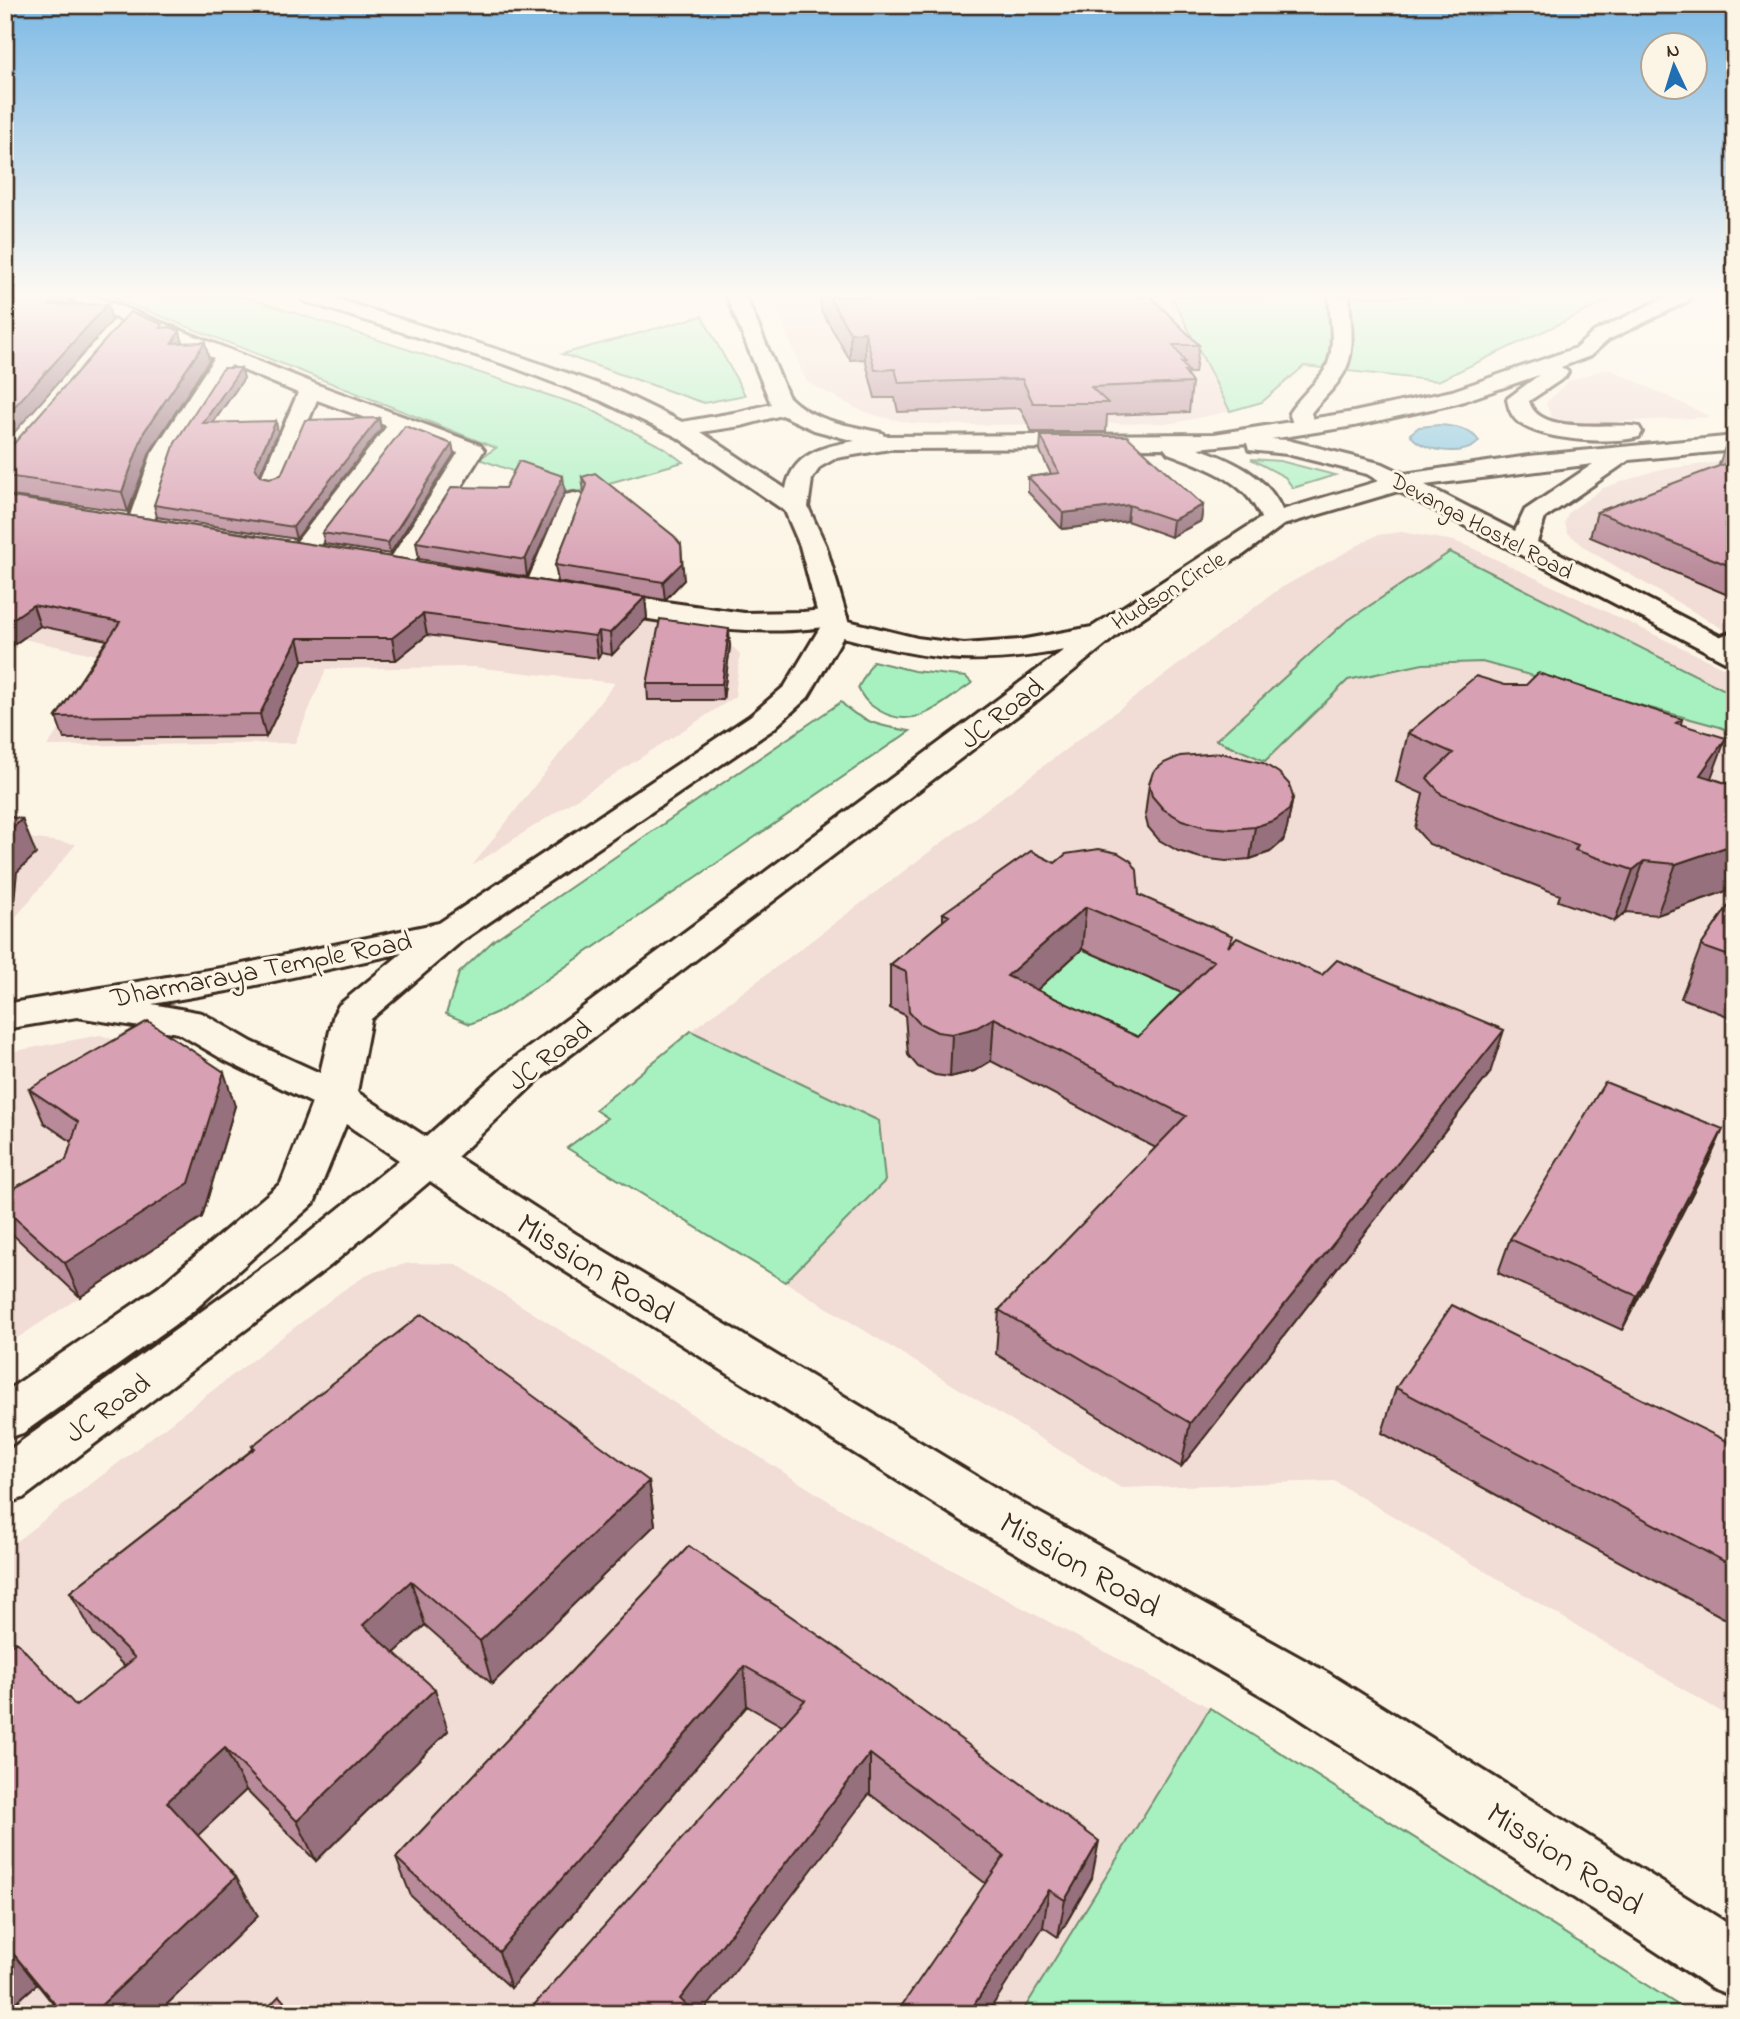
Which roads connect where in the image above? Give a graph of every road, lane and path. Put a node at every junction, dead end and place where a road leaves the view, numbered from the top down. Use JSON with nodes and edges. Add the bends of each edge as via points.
{"nodes":[{"id":1,"x":203,"y":391,"type":"edge"},
{"id":2,"x":309,"y":391,"type":"edge"},
{"id":3,"x":313,"y":391,"type":"edge"},
{"id":4,"x":597,"y":391,"type":"edge"},
{"id":5,"x":775,"y":391,"type":"edge"},
{"id":6,"x":1318,"y":391,"type":"edge"},
{"id":7,"x":1472,"y":391,"type":"edge"},
{"id":8,"x":1529,"y":391,"type":"edge"},
{"id":9,"x":785,"y":407,"type":"junction"},
{"id":10,"x":401,"y":424,"type":"junction"},
{"id":11,"x":1304,"y":426,"type":"junction"},
{"id":12,"x":1735,"y":428,"type":"edge"},
{"id":13,"x":679,"y":429,"type":"junction"},
{"id":14,"x":1214,"y":441,"type":"junction"},
{"id":15,"x":890,"y":442,"type":"junction"},
{"id":16,"x":1161,"y":443,"type":"junction"},
{"id":17,"x":1735,"y":443,"type":"edge"},
{"id":18,"x":1627,"y":454,"type":"junction"},
{"id":19,"x":272,"y":480,"type":"edge"},
{"id":20,"x":1401,"y":482,"type":"junction"},
{"id":21,"x":574,"y":500,"type":"dead end"},
{"id":22,"x":796,"y":506,"type":"junction"},
{"id":23,"x":113,"y":520,"type":"edge"},
{"id":24,"x":1274,"y":520,"type":"junction"},
{"id":25,"x":1522,"y":547,"type":"junction"},
{"id":26,"x":330,"y":555,"type":"edge"},
{"id":27,"x":371,"y":562,"type":"edge"},
{"id":28,"x":834,"y":621,"type":"junction"},
{"id":29,"x":1100,"y":634,"type":"junction"},
{"id":30,"x":1729,"y":647,"type":"edge"},
{"id":31,"x":450,"y":932,"type":"junction"},
{"id":32,"x":72,"y":1004,"type":"junction"},
{"id":33,"x":5,"y":1017,"type":"edge"},
{"id":34,"x":335,"y":1097,"type":"junction"},
{"id":35,"x":428,"y":1158,"type":"junction"},
{"id":36,"x":5,"y":1419,"type":"edge"},
{"id":37,"x":5,"y":1482,"type":"edge"},
{"id":38,"x":1735,"y":1965,"type":"edge"}],
"edges":[{"from":1,"to":23,"type":"main road","via":[[164,453],[152,526]]},
{"from":2,"to":19,"type":"main road"},
{"from":3,"to":10,"type":"main road"},
{"from":4,"to":13,"type":"main road"},
{"from":5,"to":9,"type":"main road"},
{"from":6,"to":11,"type":"main road","via":[[1300,413]]},
{"from":7,"to":11,"type":"main road","via":[[1402,410]]},
{"from":8,"to":12,"type":"main road","via":[[1518,399],[1517,407],[1524,417],[1553,429]]},
{"from":9,"to":13,"type":"main road"},
{"from":9,"to":15,"type":"main road","via":[[814,423]]},
{"from":10,"to":26,"type":"main road","via":[[290,549]]},
{"from":10,"to":27,"type":"main road","via":[[472,450],[411,569]]},
{"from":11,"to":14,"type":"main road"},
{"from":13,"to":22,"type":"main road"},
{"from":14,"to":16,"type":"main road"},
{"from":14,"to":20,"type":"main road","name":"Devanga Hostel Road","via":[[1320,454],[1375,469]]},
{"from":15,"to":16,"type":"main road"},
{"from":15,"to":22,"type":"main road","via":[[821,455],[800,479]]},
{"from":16,"to":24,"type":"main road","via":[[1231,469],[1258,491]]},
{"from":17,"to":18,"type":"main road","name":"Hudson Circle"},
{"from":18,"to":20,"type":"main road","name":"Hudson Circle"},
{"from":18,"to":25,"type":"main road","via":[[1534,514]]},
{"from":20,"to":24,"type":"main road","name":"Hudson Circle"},
{"from":20,"to":25,"type":"main road","name":"Devanga Hostel Road"},
{"from":21,"to":28,"type":"main road","via":[[526,588],[723,620]]},
{"from":22,"to":28,"type":"main road","via":[[813,546]]},
{"from":24,"to":29,"type":"main road","name":"Hudson Circle"},
{"from":25,"to":30,"type":"main road","name":"Devanga Hostel Road"},
{"from":28,"to":29,"type":"main road","name":"Hudson Circle","via":[[946,651],[1032,647]]},
{"from":28,"to":31,"type":"main road","name":"JC Road","via":[[797,691],[761,723]]},
{"from":29,"to":35,"type":"main road","name":"JC Road","via":[[526,1069]]},
{"from":31,"to":32,"type":"main road","name":"Dharmaraya Temple Road","via":[[233,978]]},
{"from":31,"to":34,"type":"main road","name":"JC Road","via":[[353,1014]]},
{"from":32,"to":33,"type":"main road","name":"Dharmaraya Temple Road"},
{"from":32,"to":34,"type":"main road","name":"Dharmaraya Temple Road","via":[[188,1022]]},
{"from":34,"to":35,"type":"main road","name":"Dharmaraya Temple Road"},
{"from":34,"to":36,"type":"main road","name":"JC Road","via":[[299,1192],[175,1300]]},
{"from":35,"to":37,"type":"main road","name":"JC Road","via":[[315,1253]]},
{"from":35,"to":38,"type":"main road","name":"Mission Road","via":[[560,1246],[996,1515],[1308,1692]]}]}
